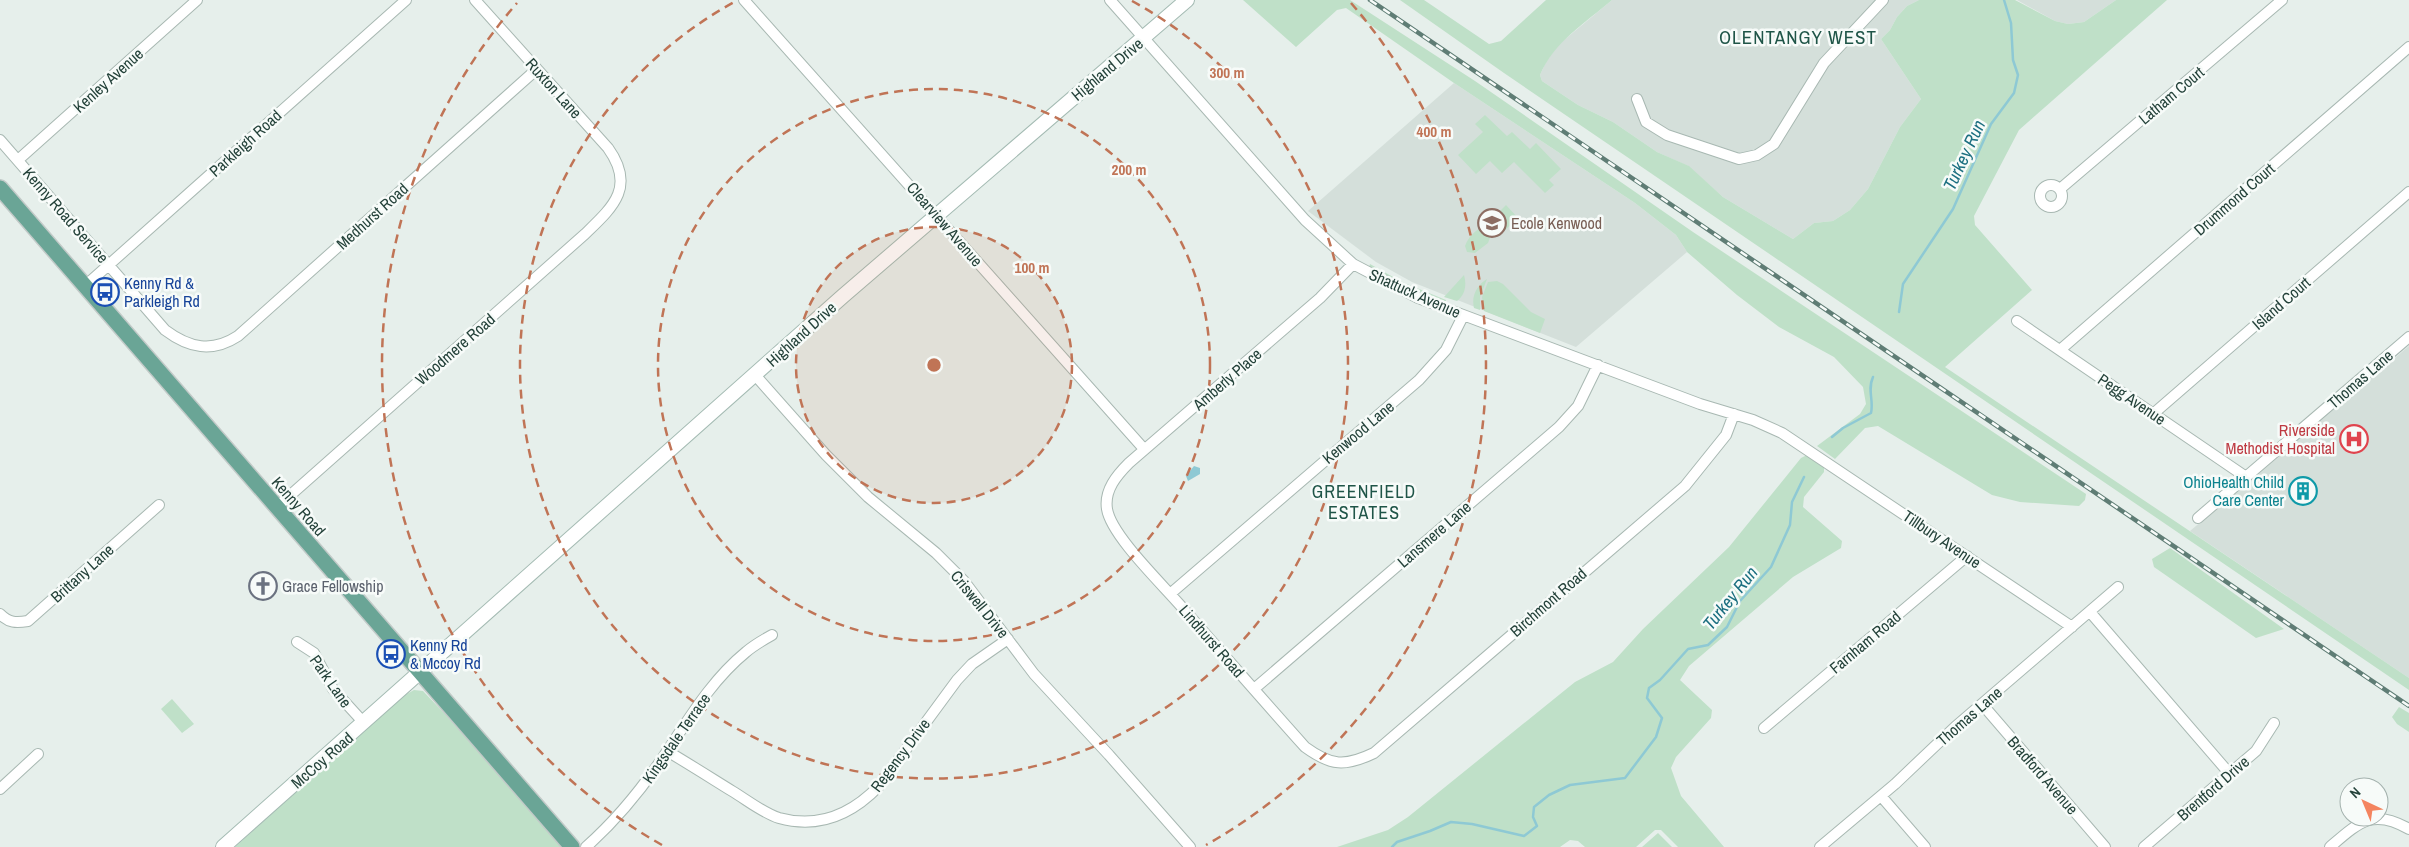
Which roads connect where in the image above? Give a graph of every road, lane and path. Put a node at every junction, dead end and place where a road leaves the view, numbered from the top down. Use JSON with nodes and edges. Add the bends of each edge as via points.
{"nodes":[{"id":1,"x":197,"y":0,"type":"edge"},
{"id":2,"x":406,"y":0,"type":"edge"},
{"id":3,"x":476,"y":0,"type":"edge"},
{"id":4,"x":744,"y":0,"type":"edge"},
{"id":5,"x":1110,"y":0,"type":"edge"},
{"id":6,"x":1187,"y":0,"type":"edge"},
{"id":7,"x":1883,"y":0,"type":"edge"},
{"id":8,"x":2282,"y":0,"type":"edge"},
{"id":9,"x":1144,"y":38,"type":"junction"},
{"id":10,"x":2409,"y":47,"type":"edge"},
{"id":11,"x":537,"y":69,"type":"junction"},
{"id":12,"x":1637,"y":99,"type":"dead end"},
{"id":13,"x":0,"y":140,"type":"edge"},
{"id":14,"x":18,"y":160,"type":"junction"},
{"id":15,"x":621,"y":182,"type":"joint"},
{"id":16,"x":0,"y":188,"type":"edge"},
{"id":17,"x":2060,"y":190,"type":"dead end"},
{"id":18,"x":2409,"y":192,"type":"edge"},
{"id":19,"x":937,"y":216,"type":"junction"},
{"id":20,"x":1353,"y":264,"type":"junction"},
{"id":21,"x":108,"y":265,"type":"junction"},
{"id":22,"x":85,"y":286,"type":"junction"},
{"id":23,"x":1463,"y":316,"type":"junction"},
{"id":24,"x":2017,"y":322,"type":"dead end"},
{"id":25,"x":2409,"y":337,"type":"edge"},
{"id":26,"x":199,"y":347,"type":"joint"},
{"id":27,"x":2060,"y":350,"type":"junction"},
{"id":28,"x":1598,"y":365,"type":"junction"},
{"id":29,"x":755,"y":375,"type":"junction"},
{"id":30,"x":1734,"y":414,"type":"junction"},
{"id":31,"x":2153,"y":414,"type":"junction"},
{"id":32,"x":1144,"y":449,"type":"junction"},
{"id":33,"x":1812,"y":451,"type":"joint"},
{"id":34,"x":2246,"y":477,"type":"junction"},
{"id":35,"x":1107,"y":498,"type":"joint"},
{"id":36,"x":159,"y":505,"type":"dead end"},
{"id":37,"x":276,"y":507,"type":"junction"},
{"id":38,"x":2198,"y":518,"type":"dead end"},
{"id":39,"x":1967,"y":556,"type":"junction"},
{"id":40,"x":2118,"y":587,"type":"dead end"},
{"id":41,"x":1170,"y":594,"type":"junction"},
{"id":42,"x":2090,"y":612,"type":"junction"},
{"id":43,"x":0,"y":614,"type":"edge"},
{"id":44,"x":2072,"y":627,"type":"junction"},
{"id":45,"x":772,"y":635,"type":"dead end"},
{"id":46,"x":1008,"y":639,"type":"junction"},
{"id":47,"x":297,"y":642,"type":"dead end"},
{"id":48,"x":420,"y":673,"type":"junction"},
{"id":49,"x":1254,"y":689,"type":"junction"},
{"id":50,"x":1982,"y":704,"type":"junction"},
{"id":51,"x":364,"y":723,"type":"junction"},
{"id":52,"x":2274,"y":723,"type":"dead end"},
{"id":53,"x":1764,"y":728,"type":"dead end"},
{"id":54,"x":667,"y":751,"type":"junction"},
{"id":55,"x":38,"y":754,"type":"dead end"},
{"id":56,"x":1340,"y":764,"type":"joint"},
{"id":57,"x":2229,"y":774,"type":"junction"},
{"id":58,"x":0,"y":789,"type":"edge"},
{"id":59,"x":1881,"y":796,"type":"junction"},
{"id":60,"x":2409,"y":829,"type":"edge"},
{"id":61,"x":223,"y":847,"type":"edge"},
{"id":62,"x":572,"y":847,"type":"edge"},
{"id":63,"x":586,"y":847,"type":"edge"},
{"id":64,"x":1190,"y":847,"type":"edge"},
{"id":65,"x":1820,"y":847,"type":"edge"},
{"id":66,"x":1925,"y":847,"type":"edge"},
{"id":67,"x":2105,"y":847,"type":"edge"},
{"id":68,"x":2144,"y":847,"type":"edge"},
{"id":69,"x":2330,"y":847,"type":"edge"}],
"edges":[{"from":1,"to":14,"type":"street","name":"Kenley Avenue"},
{"from":2,"to":21,"type":"street","name":"Parkleigh Road"},
{"from":3,"to":11,"type":"street","name":"Ruxton Lane"},
{"from":4,"to":19,"type":"street","name":"Clearview Avenue"},
{"from":5,"to":9,"type":"street","name":"Shattuck Avenue"},
{"from":6,"to":9,"type":"street","name":"Highland Drive"},
{"from":7,"to":12,"type":"street","via":[[1820,67],[1778,139],[1757,155],[1739,159],[1668,135],[1646,122]]},
{"from":8,"to":17,"type":"street","name":"Latham Court"},
{"from":9,"to":19,"type":"street","name":"Highland Drive"},
{"from":9,"to":20,"type":"street","name":"Shattuck Avenue","via":[[1310,225]]},
{"from":10,"to":27,"type":"street","name":"Drummond Court"},
{"from":11,"to":15,"type":"street","name":"Ruxton Lane","via":[[608,148],[617,164]]},
{"from":11,"to":26,"type":"street","name":"Medhurst Road","via":[[238,336],[219,345]]},
{"from":13,"to":14,"type":"street","name":"Kenny Road Service"},
{"from":14,"to":21,"type":"street","name":"Kenny Road Service"},
{"from":15,"to":37,"type":"street","name":"Woodmere Road","via":[[612,208],[585,234]]},
{"from":16,"to":22,"type":"main road","name":"Kenny Road"},
{"from":18,"to":31,"type":"street","name":"Island Court"},
{"from":19,"to":29,"type":"street","name":"Highland Drive"},
{"from":19,"to":32,"type":"street","name":"Clearview Avenue"},
{"from":20,"to":23,"type":"street","name":"Shattuck Avenue","via":[[1418,298]]},
{"from":20,"to":32,"type":"street","name":"Amberly Place","via":[[1320,298]]},
{"from":21,"to":22,"type":"street","name":"Parkleigh Road"},
{"from":21,"to":26,"type":"street","name":"Kenny Road Service","via":[[166,330],[181,342]]},
{"from":22,"to":37,"type":"main road","name":"Kenny Road"},
{"from":23,"to":28,"type":"street","name":"Shattuck Avenue"},
{"from":23,"to":41,"type":"street","name":"Kenwood Lane","via":[[1446,350],[1419,380]]},
{"from":24,"to":27,"type":"street","name":"Pegg Avenue"},
{"from":25,"to":34,"type":"street","name":"Thomas Lane"},
{"from":27,"to":31,"type":"street","name":"Pegg Avenue"},
{"from":28,"to":30,"type":"street","name":"Shattuck Avenue"},
{"from":28,"to":49,"type":"street","name":"Lansmere Lane","via":[[1578,406],[1559,427]]},
{"from":29,"to":46,"type":"street","name":"Criswell Drive","via":[[868,497],[936,553],[964,581]]},
{"from":29,"to":48,"type":"street","name":"Highland Drive"},
{"from":30,"to":33,"type":"street","name":"Shattuck Avenue","via":[[1782,433]]},
{"from":30,"to":56,"type":"street","name":"Birchmont Road","via":[[1726,435],[1685,486],[1374,752],[1358,761]]},
{"from":31,"to":34,"type":"street","name":"Pegg Avenue"},
{"from":32,"to":35,"type":"street","name":"Amberly Place","via":[[1114,478]]},
{"from":33,"to":39,"type":"street","name":"Tillbury Avenue"},
{"from":34,"to":38,"type":"street","name":"Thomas Lane"},
{"from":35,"to":41,"type":"street","name":"Lindhurst Road","via":[[1110,520],[1117,532]]},
{"from":36,"to":43,"type":"street","name":"Brittany Lane","via":[[28,620],[16,623]]},
{"from":37,"to":48,"type":"main road","name":"Kenny Road"},
{"from":39,"to":44,"type":"street","name":"Tillbury Avenue"},
{"from":39,"to":53,"type":"street","name":"Farnham Road"},
{"from":40,"to":42,"type":"street","name":"Thomas Lane"},
{"from":41,"to":49,"type":"street","name":"Lindhurst Road"},
{"from":42,"to":44,"type":"street","name":"Thomas Lane"},
{"from":42,"to":57,"type":"street"},
{"from":44,"to":50,"type":"street","name":"Thomas Lane"},
{"from":45,"to":54,"type":"street","name":"Kingsdale Terrace","via":[[746,652],[714,684],[694,708]]},
{"from":46,"to":54,"type":"street","name":"Regency Drive","via":[[972,664],[879,786],[864,802],[843,815],[821,821],[778,817]]},
{"from":46,"to":64,"type":"street","name":"Criswell Drive","via":[[1040,681]]},
{"from":47,"to":51,"type":"street","name":"Park Lane","via":[[314,653],[333,689]]},
{"from":48,"to":51,"type":"street","name":"McCoy Road"},
{"from":48,"to":62,"type":"main road","name":"Kenny Road"},
{"from":49,"to":56,"type":"street","name":"Lindhurst Road","via":[[1305,747],[1321,759]]},
{"from":50,"to":59,"type":"street","name":"Thomas Lane"},
{"from":50,"to":67,"type":"street","name":"Bradford Avenue"},
{"from":51,"to":61,"type":"street","name":"McCoy Road"},
{"from":52,"to":57,"type":"street","name":"Brentford Drive","via":[[2256,751]]},
{"from":54,"to":63,"type":"street","name":"Kingsdale Terrace","via":[[630,801]]},
{"from":55,"to":58,"type":"street"},
{"from":57,"to":68,"type":"street","name":"Brentford Drive"},
{"from":59,"to":65,"type":"street","name":"Thomas Lane"},
{"from":59,"to":66,"type":"street"},
{"from":60,"to":69,"type":"street","via":[[2389,819],[2368,819]]}]}
